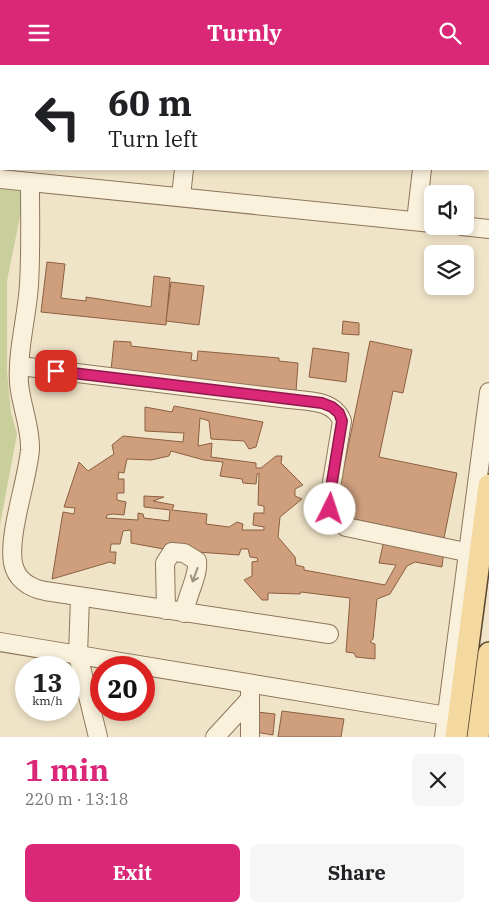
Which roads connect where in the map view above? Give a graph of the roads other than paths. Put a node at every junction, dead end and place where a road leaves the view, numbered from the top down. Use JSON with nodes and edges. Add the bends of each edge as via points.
{"nodes":[{"id":1,"x":184,"y":170,"type":"edge"},
{"id":2,"x":422,"y":170,"type":"edge"},
{"id":3,"x":54,"y":177,"type":"edge"},
{"id":4,"x":0,"y":179,"type":"edge"},
{"id":5,"x":30,"y":182,"type":"junction"},
{"id":6,"x":181,"y":196,"type":"junction"},
{"id":7,"x":424,"y":222,"type":"edge"},
{"id":8,"x":474,"y":227,"type":"edge"},
{"id":9,"x":489,"y":229,"type":"edge"},
{"id":10,"x":20,"y":366,"type":"junction"},
{"id":11,"x":489,"y":392,"type":"edge"},
{"id":12,"x":489,"y":485,"type":"edge"},
{"id":13,"x":475,"y":554,"type":"junction"},
{"id":14,"x":80,"y":597,"type":"junction"},
{"id":15,"x":166,"y":610,"type":"junction"},
{"id":16,"x":184,"y":613,"type":"junction"},
{"id":17,"x":329,"y":634,"type":"dead end"},
{"id":18,"x":0,"y":642,"type":"edge"},
{"id":19,"x":489,"y":653,"type":"edge"},
{"id":20,"x":78,"y":655,"type":"junction"},
{"id":21,"x":250,"y":692,"type":"junction"},
{"id":22,"x":485,"y":716,"type":"edge"},
{"id":23,"x":454,"y":723,"type":"edge"},
{"id":24,"x":98,"y":737,"type":"edge"},
{"id":25,"x":215,"y":737,"type":"edge"},
{"id":26,"x":250,"y":737,"type":"edge"},
{"id":27,"x":444,"y":737,"type":"edge"},
{"id":28,"x":478,"y":737,"type":"edge"}],
"edges":[{"from":1,"to":6,"type":"street"},
{"from":2,"to":7,"type":"street"},
{"from":3,"to":5,"type":"street"},
{"from":3,"to":6,"type":"street"},
{"from":4,"to":5,"type":"street"},
{"from":5,"to":10,"type":"street","via":[[29,285]]},
{"from":6,"to":7,"type":"street"},
{"from":8,"to":9,"type":"street"},
{"from":10,"to":13,"type":"street","via":[[332,407],[342,421],[329,500],[336,521],[346,527]]},
{"from":10,"to":14,"type":"street","via":[[20,383],[30,433],[13,563],[24,583],[35,589]]},
{"from":11,"to":13,"type":"street"},
{"from":12,"to":13,"type":"main road"},
{"from":13,"to":23,"type":"main road"},
{"from":14,"to":15,"type":"street"},
{"from":14,"to":20,"type":"street"},
{"from":15,"to":16,"type":"street"},
{"from":15,"to":16,"type":"street","one_way":true,"via":[[166,563],[172,552],[184,553],[196,561],[198,571],[186,597]]},
{"from":16,"to":17,"type":"street"},
{"from":18,"to":20,"type":"street"},
{"from":19,"to":22,"type":"main road"},
{"from":20,"to":21,"type":"street"},
{"from":20,"to":24,"type":"street"},
{"from":21,"to":23,"type":"street"},
{"from":21,"to":25,"type":"street"},
{"from":21,"to":26,"type":"street"},
{"from":22,"to":28,"type":"main road"},
{"from":23,"to":27,"type":"street"}]}
